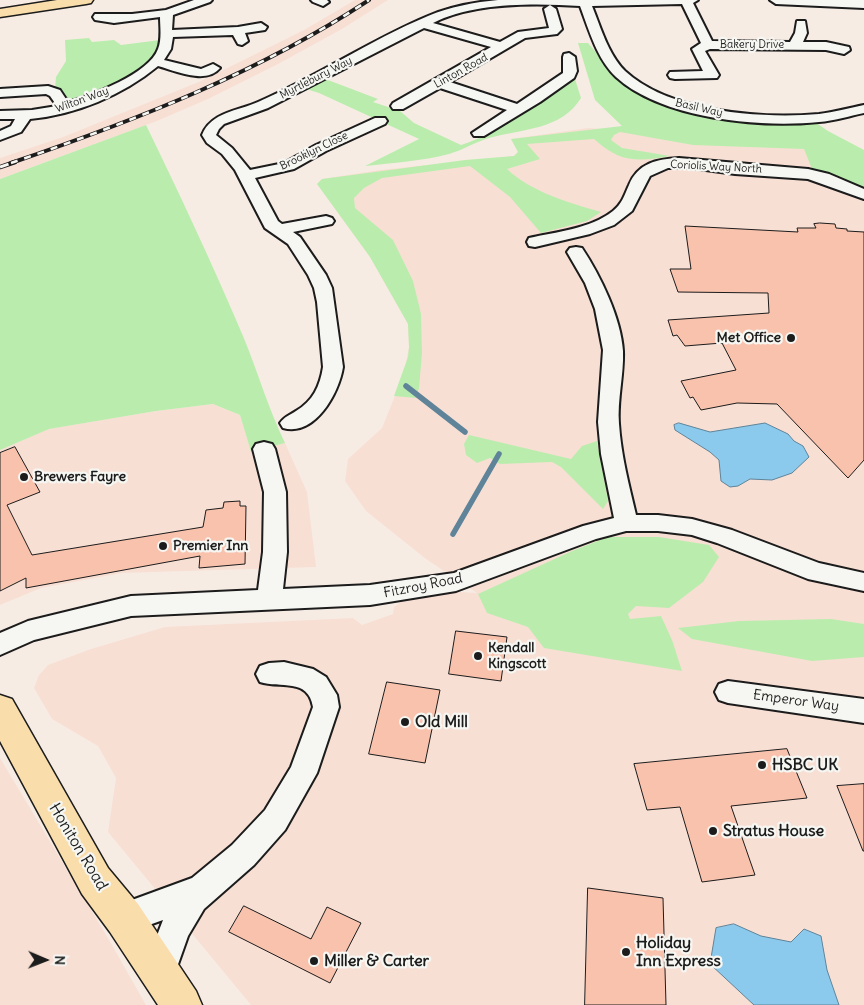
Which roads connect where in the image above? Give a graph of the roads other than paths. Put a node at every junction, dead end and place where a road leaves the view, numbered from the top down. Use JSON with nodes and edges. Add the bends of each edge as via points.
{"nodes":[{"id":1,"x":86,"y":0,"type":"edge"},
{"id":2,"x":206,"y":0,"type":"edge"},
{"id":3,"x":686,"y":0,"type":"edge"},
{"id":4,"x":692,"y":0,"type":"edge"},
{"id":5,"x":776,"y":0,"type":"edge"},
{"id":6,"x":782,"y":0,"type":"edge"},
{"id":7,"x":633,"y":1,"type":"edge"},
{"id":8,"x":475,"y":3,"type":"edge"},
{"id":9,"x":546,"y":3,"type":"edge"},
{"id":10,"x":585,"y":3,"type":"junction"},
{"id":11,"x":864,"y":4,"type":"edge"},
{"id":12,"x":0,"y":13,"type":"edge"},
{"id":13,"x":167,"y":13,"type":"junction"},
{"id":14,"x":105,"y":22,"type":"dead end"},
{"id":15,"x":421,"y":23,"type":"junction"},
{"id":16,"x":801,"y":24,"type":"dead end"},
{"id":17,"x":261,"y":27,"type":"dead end"},
{"id":18,"x":167,"y":34,"type":"junction"},
{"id":19,"x":795,"y":45,"type":"junction"},
{"id":20,"x":708,"y":46,"type":"junction"},
{"id":21,"x":503,"y":47,"type":"junction"},
{"id":22,"x":844,"y":50,"type":"dead end"},
{"id":23,"x":569,"y":57,"type":"dead end"},
{"id":24,"x":156,"y":62,"type":"junction"},
{"id":25,"x":213,"y":68,"type":"dead end"},
{"id":26,"x":675,"y":75,"type":"dead end"},
{"id":27,"x":439,"y":83,"type":"junction"},
{"id":28,"x":0,"y":93,"type":"edge"},
{"id":29,"x":398,"y":106,"type":"dead end"},
{"id":30,"x":65,"y":108,"type":"junction"},
{"id":31,"x":519,"y":109,"type":"junction"},
{"id":32,"x":864,"y":109,"type":"edge"},
{"id":33,"x":26,"y":114,"type":"junction"},
{"id":34,"x":0,"y":115,"type":"edge"},
{"id":35,"x":380,"y":120,"type":"dead end"},
{"id":36,"x":479,"y":132,"type":"dead end"},
{"id":37,"x":0,"y":136,"type":"edge"},
{"id":38,"x":245,"y":176,"type":"junction"},
{"id":39,"x":864,"y":194,"type":"edge"},
{"id":40,"x":326,"y":221,"type":"dead end"},
{"id":41,"x":278,"y":230,"type":"junction"},
{"id":42,"x":535,"y":242,"type":"dead end"},
{"id":43,"x":576,"y":252,"type":"dead end"},
{"id":44,"x":290,"y":422,"type":"dead end"},
{"id":45,"x":264,"y":449,"type":"dead end"},
{"id":46,"x":626,"y":523,"type":"junction"},
{"id":47,"x":864,"y":582,"type":"edge"},
{"id":48,"x":269,"y":600,"type":"junction"},
{"id":49,"x":0,"y":645,"type":"edge"},
{"id":50,"x":269,"y":674,"type":"dead end"},
{"id":51,"x":728,"y":692,"type":"dead end"},
{"id":52,"x":0,"y":709,"type":"edge"},
{"id":53,"x":864,"y":710,"type":"edge"},
{"id":54,"x":200,"y":891,"type":"junction"},
{"id":55,"x":124,"y":918,"type":"junction"},
{"id":56,"x":160,"y":972,"type":"junction"},
{"id":57,"x":182,"y":1005,"type":"edge"}],
"edges":[{"from":1,"to":12,"type":"main road"},
{"from":2,"to":13,"type":"street"},
{"from":3,"to":4,"type":"street","name":"Myrtlebury Way"},
{"from":3,"to":7,"type":"street","name":"Myrtlebury Way"},
{"from":3,"to":20,"type":"street"},
{"from":5,"to":6,"type":"street"},
{"from":6,"to":11,"type":"street"},
{"from":7,"to":10,"type":"street","name":"Myrtlebury Way"},
{"from":8,"to":9,"type":"street","name":"Myrtlebury Way"},
{"from":8,"to":15,"type":"street","name":"Myrtlebury Way"},
{"from":9,"to":10,"type":"street","name":"Myrtlebury Way"},
{"from":9,"to":21,"type":"street","via":[[556,29],[526,34]]},
{"from":10,"to":32,"type":"street","name":"Basil Way","via":[[612,65],[629,81],[655,96],[697,109],[756,117],[819,118]]},
{"from":13,"to":14,"type":"street"},
{"from":13,"to":18,"type":"street","name":"Wilton Way"},
{"from":15,"to":21,"type":"street","name":"Linton Road"},
{"from":15,"to":38,"type":"street","name":"Myrtlebury Way","via":[[263,105],[212,127],[209,135],[212,140],[227,151]]},
{"from":16,"to":19,"type":"street","name":"Bakery Drive"},
{"from":17,"to":18,"type":"street","via":[[240,36]]},
{"from":18,"to":24,"type":"street","name":"Wilton Way","via":[[163,53]]},
{"from":19,"to":20,"type":"street","name":"Bakery Drive"},
{"from":19,"to":22,"type":"street","name":"Bakery Drive"},
{"from":20,"to":26,"type":"street","via":[[698,49],[712,76]]},
{"from":21,"to":27,"type":"street","name":"Linton Road"},
{"from":23,"to":31,"type":"street","via":[[569,75]]},
{"from":24,"to":25,"type":"street","via":[[171,69],[202,73]]},
{"from":24,"to":30,"type":"street","name":"Wilton Way","via":[[139,76]]},
{"from":27,"to":29,"type":"street","name":"Linton Road"},
{"from":27,"to":31,"type":"street"},
{"from":28,"to":30,"type":"street","via":[[48,90],[55,93]]},
{"from":30,"to":33,"type":"street","name":"Wilton Way"},
{"from":31,"to":36,"type":"street"},
{"from":33,"to":34,"type":"street","name":"Wilton Way"},
{"from":33,"to":37,"type":"street","via":[[16,129]]},
{"from":35,"to":38,"type":"street","name":"Brooklyn Close","via":[[282,168]]},
{"from":38,"to":41,"type":"street","name":"Myrtlebury Way","via":[[271,224]]},
{"from":39,"to":42,"type":"street","name":"Coriolis Way North","via":[[820,177],[793,172],[694,164],[662,165],[644,172],[630,202],[611,220]]},
{"from":40,"to":41,"type":"street"},
{"from":41,"to":44,"type":"street","name":"Myrtlebury Way","via":[[299,246],[323,288],[333,367],[332,379],[320,402],[310,413]]},
{"from":43,"to":46,"type":"street","via":[[604,309],[613,350],[608,422]]},
{"from":45,"to":48,"type":"street","via":[[275,492],[275,552]]},
{"from":46,"to":47,"type":"street","name":"Fitzroy Road","via":[[692,527],[816,572]]},
{"from":46,"to":48,"type":"street","name":"Fitzroy Road","via":[[592,532],[456,582],[370,596]]},
{"from":48,"to":49,"type":"street","name":"Fitzroy Road","via":[[131,606],[28,631]]},
{"from":50,"to":54,"type":"street","via":[[304,677],[317,685],[324,695],[326,707],[321,724],[303,774],[275,820],[243,855]]},
{"from":51,"to":53,"type":"street","name":"Emperor Way"},
{"from":52,"to":55,"type":"main road","name":"Honiton Road","via":[[95,880]]},
{"from":54,"to":55,"type":"street"},
{"from":54,"to":56,"type":"street","via":[[192,898],[175,928]]},
{"from":55,"to":56,"type":"main road","name":"Honiton Road"},
{"from":56,"to":57,"type":"main road","name":"Honiton Road"}]}
